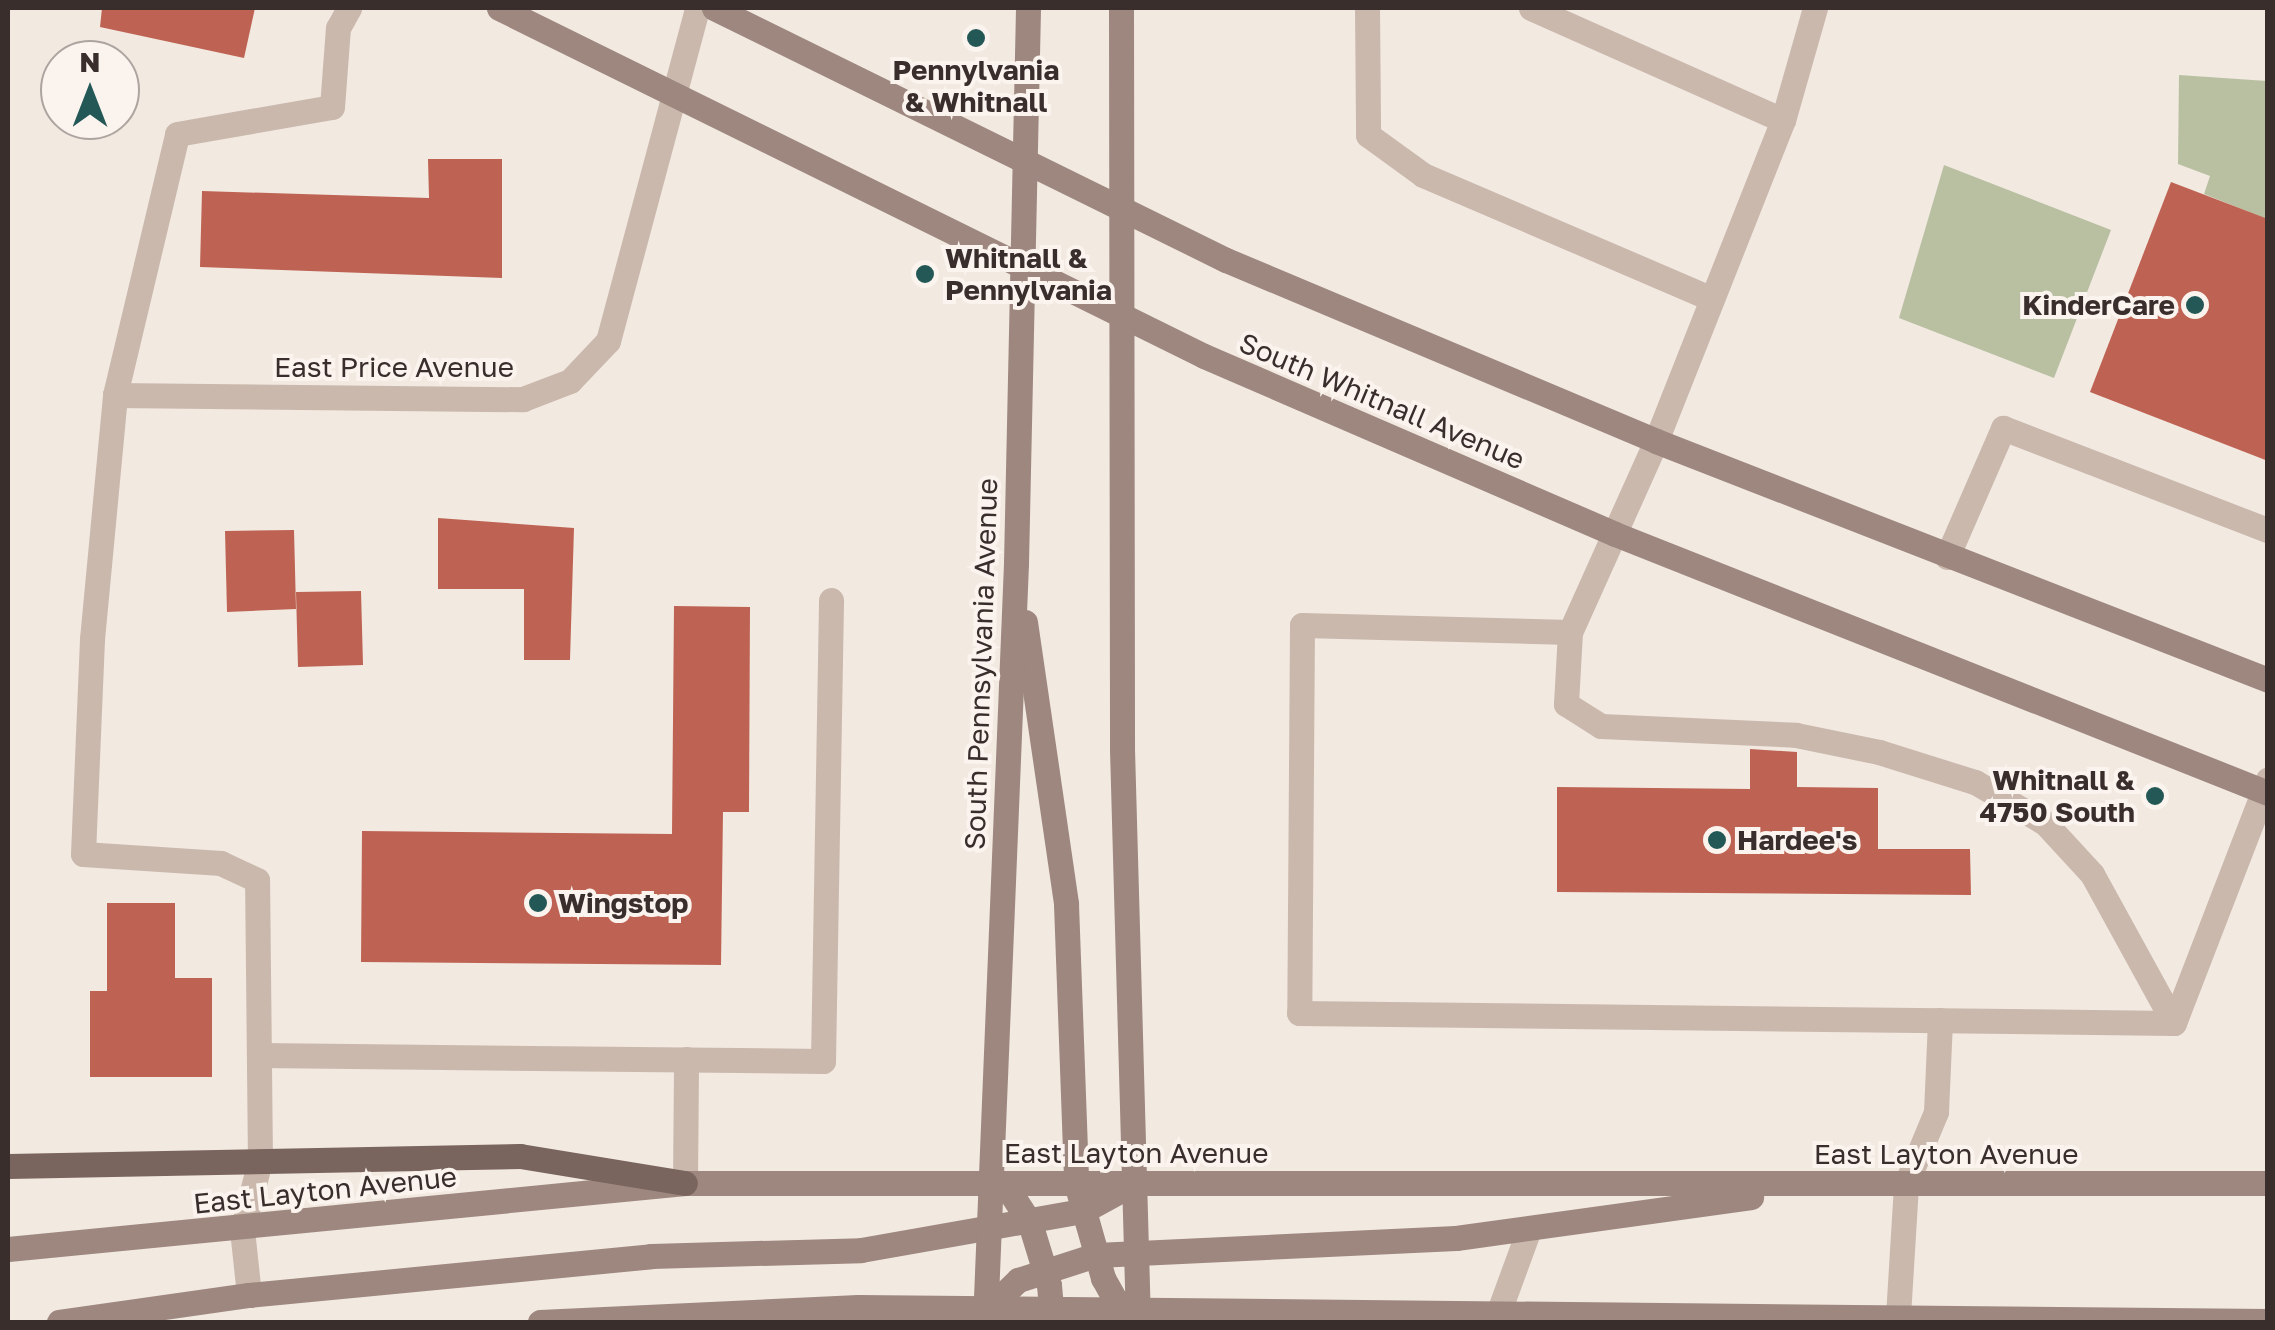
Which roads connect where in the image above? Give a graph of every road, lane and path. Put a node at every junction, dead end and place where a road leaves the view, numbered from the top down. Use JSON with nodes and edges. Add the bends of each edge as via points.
{"nodes":[{"id":1,"x":349,"y":8,"type":"edge"},
{"id":2,"x":498,"y":8,"type":"edge"},
{"id":3,"x":697,"y":8,"type":"edge"},
{"id":4,"x":714,"y":8,"type":"edge"},
{"id":5,"x":1028,"y":8,"type":"edge"},
{"id":6,"x":1121,"y":8,"type":"edge"},
{"id":7,"x":1367,"y":8,"type":"edge"},
{"id":8,"x":1530,"y":8,"type":"edge"},
{"id":9,"x":1815,"y":8,"type":"edge"},
{"id":10,"x":674,"y":96,"type":"junction"},
{"id":11,"x":1783,"y":120,"type":"junction"},
{"id":12,"x":1024,"y":161,"type":"junction"},
{"id":13,"x":1121,"y":208,"type":"junction"},
{"id":14,"x":1022,"y":268,"type":"junction"},
{"id":15,"x":1710,"y":298,"type":"junction"},
{"id":16,"x":1121,"y":317,"type":"junction"},
{"id":17,"x":115,"y":395,"type":"junction"},
{"id":18,"x":1656,"y":441,"type":"junction"},
{"id":19,"x":2268,"y":530,"type":"edge"},
{"id":20,"x":1615,"y":534,"type":"junction"},
{"id":21,"x":1947,"y":557,"type":"junction"},
{"id":22,"x":1016,"y":563,"type":"junction"},
{"id":23,"x":830,"y":600,"type":"dead end"},
{"id":24,"x":1570,"y":632,"type":"junction"},
{"id":25,"x":2268,"y":680,"type":"edge"},
{"id":26,"x":2266,"y":787,"type":"edge"},
{"id":27,"x":1940,"y":1020,"type":"junction"},
{"id":28,"x":2174,"y":1023,"type":"junction"},
{"id":29,"x":259,"y":1055,"type":"junction"},
{"id":30,"x":686,"y":1059,"type":"junction"},
{"id":31,"x":260,"y":1161,"type":"junction"},
{"id":32,"x":8,"y":1166,"type":"edge"},
{"id":33,"x":1136,"y":1182,"type":"junction"},
{"id":34,"x":685,"y":1183,"type":"junction"},
{"id":35,"x":992,"y":1183,"type":"junction"},
{"id":36,"x":1076,"y":1183,"type":"junction"},
{"id":37,"x":2268,"y":1183,"type":"edge"},
{"id":38,"x":1839,"y":1184,"type":"junction"},
{"id":39,"x":1906,"y":1184,"type":"junction"},
{"id":40,"x":1083,"y":1211,"type":"junction"},
{"id":41,"x":1030,"y":1223,"type":"junction"},
{"id":42,"x":1529,"y":1229,"type":"junction"},
{"id":43,"x":242,"y":1230,"type":"junction"},
{"id":44,"x":989,"y":1231,"type":"junction"},
{"id":45,"x":8,"y":1249,"type":"edge"},
{"id":46,"x":1137,"y":1252,"type":"junction"},
{"id":47,"x":1096,"y":1255,"type":"junction"},
{"id":48,"x":1044,"y":1267,"type":"junction"},
{"id":49,"x":249,"y":1295,"type":"junction"},
{"id":50,"x":1898,"y":1316,"type":"junction"},
{"id":51,"x":985,"y":1317,"type":"edge"},
{"id":52,"x":1052,"y":1317,"type":"edge"},
{"id":53,"x":637,"y":1318,"type":"edge"},
{"id":54,"x":1138,"y":1318,"type":"edge"},
{"id":55,"x":1306,"y":1318,"type":"edge"},
{"id":56,"x":1496,"y":1318,"type":"edge"},
{"id":57,"x":2132,"y":1321,"type":"edge"},
{"id":58,"x":2268,"y":1321,"type":"edge"},
{"id":59,"x":58,"y":1322,"type":"edge"},
{"id":60,"x":540,"y":1322,"type":"edge"}],
"edges":[{"from":1,"to":17,"type":"street","via":[[338,28],[332,108],[177,134]]},
{"from":2,"to":10,"type":"main road","name":"South Whitnall Avenue"},
{"from":3,"to":10,"type":"street","name":"East Price Avenue"},
{"from":4,"to":12,"type":"main road"},
{"from":5,"to":12,"type":"main road","name":"South Pennsylvania Avenue"},
{"from":6,"to":13,"type":"main road"},
{"from":7,"to":15,"type":"street","via":[[1368,135],[1423,175]]},
{"from":8,"to":11,"type":"street"},
{"from":9,"to":11,"type":"street"},
{"from":10,"to":14,"type":"main road","name":"South Whitnall Avenue"},
{"from":10,"to":17,"type":"street","name":"East Price Avenue","via":[[608,341],[570,380],[523,399]]},
{"from":11,"to":15,"type":"street"},
{"from":12,"to":13,"type":"main road"},
{"from":12,"to":14,"type":"main road","name":"South Pennsylvania Avenue"},
{"from":13,"to":16,"type":"main road"},
{"from":13,"to":18,"type":"main road","via":[[1226,260]]},
{"from":14,"to":16,"type":"main road","name":"South Whitnall Avenue"},
{"from":14,"to":22,"type":"main road","name":"South Pennsylvania Avenue"},
{"from":15,"to":18,"type":"street"},
{"from":16,"to":20,"type":"main road","name":"South Whitnall Avenue"},
{"from":16,"to":33,"type":"main road","via":[[1122,749]]},
{"from":17,"to":29,"type":"street","via":[[92,639],[84,854],[222,863],[258,880]]},
{"from":18,"to":20,"type":"street"},
{"from":18,"to":21,"type":"main road"},
{"from":19,"to":21,"type":"street","via":[[2003,428]]},
{"from":20,"to":24,"type":"street"},
{"from":20,"to":26,"type":"main road","name":"South Whitnall Avenue"},
{"from":21,"to":25,"type":"main road"},
{"from":22,"to":35,"type":"main road","name":"South Pennsylvania Avenue"},
{"from":22,"to":36,"type":"main road","via":[[1066,904]]},
{"from":23,"to":30,"type":"street","via":[[823,1061]]},
{"from":24,"to":27,"type":"street","via":[[1302,625],[1299,1013]]},
{"from":24,"to":28,"type":"street","via":[[1566,704],[1601,726],[1796,735],[1879,752],[1975,782],[2045,823],[2092,874]]},
{"from":26,"to":28,"type":"street"},
{"from":27,"to":28,"type":"street"},
{"from":27,"to":39,"type":"street","via":[[1936,1112]]},
{"from":29,"to":30,"type":"street"},
{"from":29,"to":31,"type":"street"},
{"from":30,"to":34,"type":"street"},
{"from":31,"to":32,"type":"main road"},
{"from":31,"to":34,"type":"main road","via":[[520,1156]]},
{"from":31,"to":43,"type":"street"},
{"from":33,"to":36,"type":"main road","name":"East Layton Avenue"},
{"from":33,"to":38,"type":"main road","name":"East Layton Avenue"},
{"from":33,"to":40,"type":"main road"},
{"from":33,"to":46,"type":"main road"},
{"from":34,"to":35,"type":"main road","name":"East Layton Avenue"},
{"from":34,"to":43,"type":"main road","name":"East Layton Avenue"},
{"from":35,"to":36,"type":"main road","name":"East Layton Avenue"},
{"from":35,"to":41,"type":"main road","via":[[1010,1192]]},
{"from":35,"to":44,"type":"main road","name":"South Pennsylvania Avenue"},
{"from":36,"to":40,"type":"main road"},
{"from":37,"to":39,"type":"main road","name":"East Layton Avenue"},
{"from":38,"to":39,"type":"main road","name":"East Layton Avenue"},
{"from":38,"to":42,"type":"main road"},
{"from":39,"to":50,"type":"street"},
{"from":40,"to":41,"type":"main road"},
{"from":40,"to":47,"type":"main road"},
{"from":41,"to":44,"type":"main road"},
{"from":41,"to":48,"type":"main road"},
{"from":42,"to":46,"type":"main road","via":[[1356,1246]]},
{"from":42,"to":56,"type":"street"},
{"from":43,"to":45,"type":"main road","name":"East Layton Avenue"},
{"from":43,"to":49,"type":"street"},
{"from":44,"to":49,"type":"main road","via":[[860,1250],[651,1256]]},
{"from":44,"to":51,"type":"main road","name":"South Pennsylvania Avenue"},
{"from":46,"to":47,"type":"main road"},
{"from":46,"to":54,"type":"main road"},
{"from":47,"to":48,"type":"main road"},
{"from":47,"to":54,"type":"main road","via":[[1115,1300]]},
{"from":48,"to":51,"type":"main road"},
{"from":48,"to":52,"type":"main road"},
{"from":49,"to":59,"type":"main road"},
{"from":50,"to":56,"type":"main road"},
{"from":50,"to":57,"type":"main road"},
{"from":51,"to":52,"type":"main road"},
{"from":51,"to":53,"type":"main road"},
{"from":52,"to":54,"type":"main road"},
{"from":53,"to":60,"type":"main road"},
{"from":54,"to":55,"type":"main road"},
{"from":55,"to":56,"type":"main road"},
{"from":57,"to":58,"type":"main road"}]}
